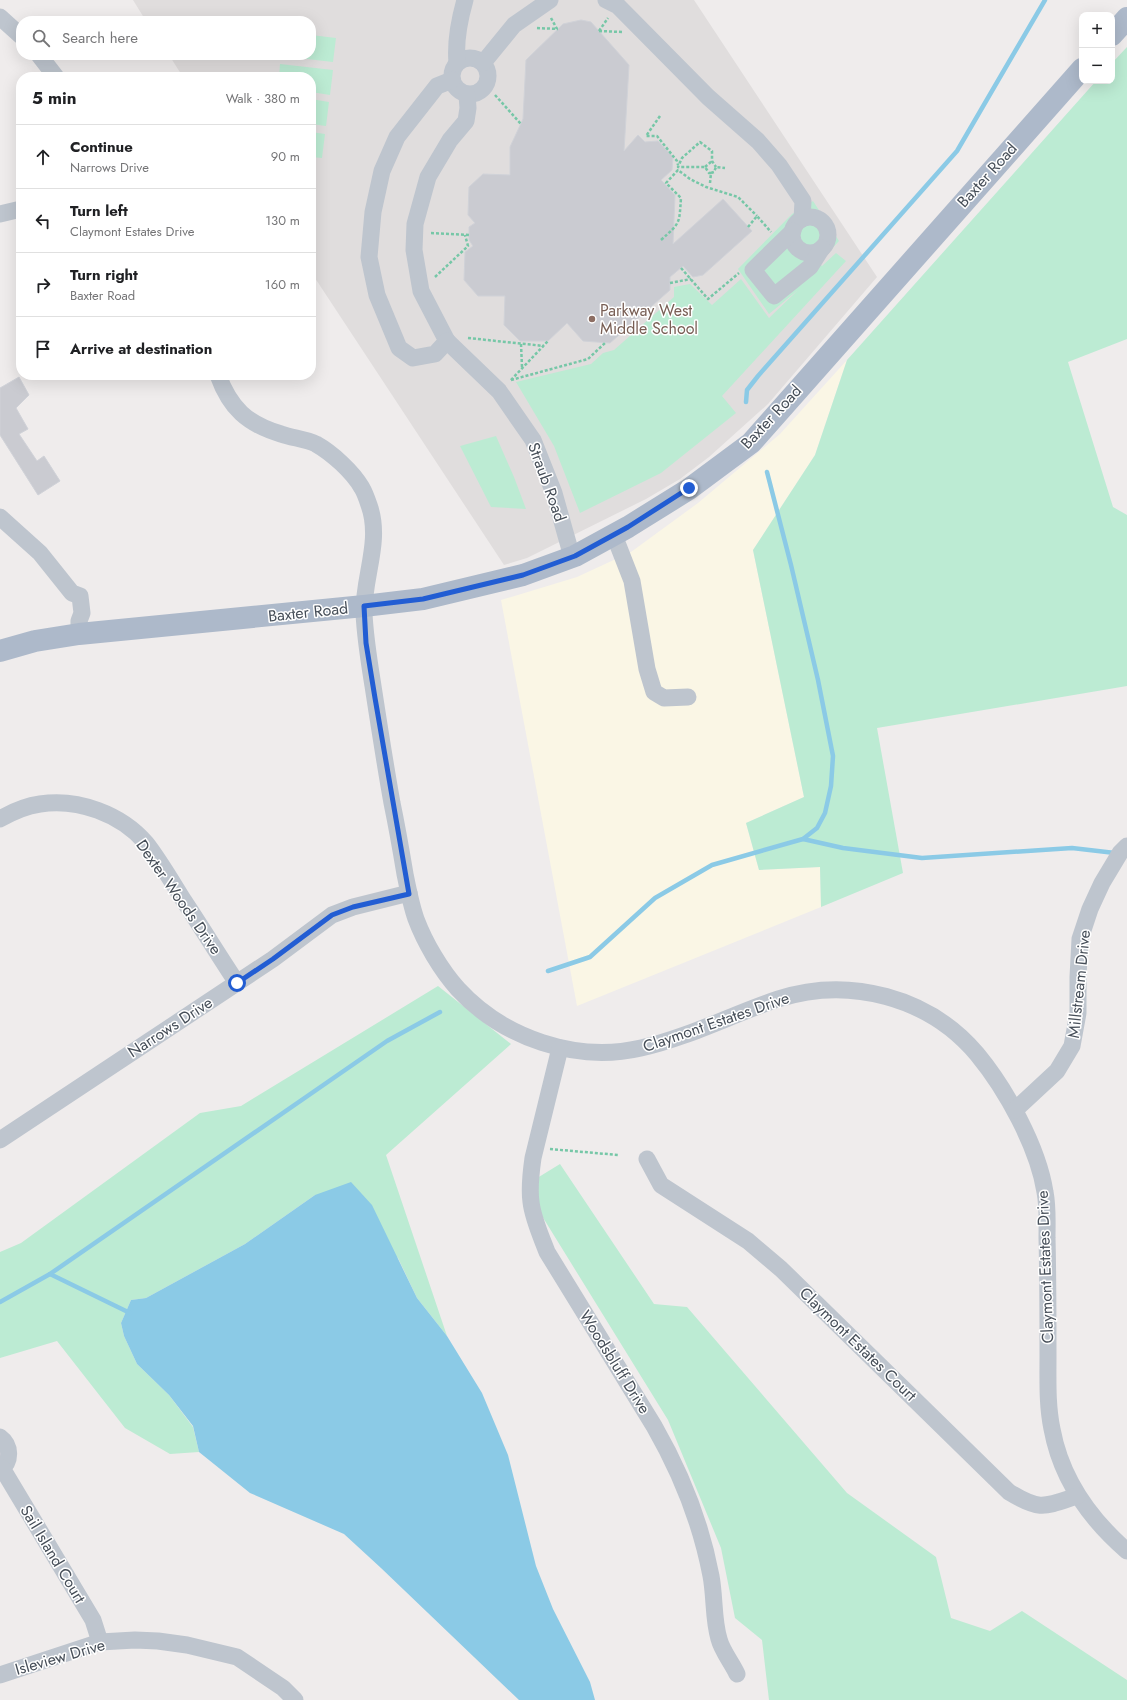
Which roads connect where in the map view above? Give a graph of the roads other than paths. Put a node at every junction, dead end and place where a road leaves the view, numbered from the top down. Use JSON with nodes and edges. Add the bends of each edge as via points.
{"nodes":[{"id":1,"x":464,"y":0,"type":"edge"},
{"id":2,"x":549,"y":7,"type":"edge"},
{"id":3,"x":608,"y":7,"type":"edge"},
{"id":4,"x":0,"y":17,"type":"edge"},
{"id":5,"x":1127,"y":18,"type":"edge"},
{"id":6,"x":16,"y":31,"type":"edge"},
{"id":7,"x":1115,"y":32,"type":"edge"},
{"id":8,"x":43,"y":60,"type":"edge"},
{"id":9,"x":457,"y":63,"type":"junction"},
{"id":10,"x":483,"y":63,"type":"junction"},
{"id":11,"x":52,"y":72,"type":"edge"},
{"id":12,"x":1079,"y":72,"type":"edge"},
{"id":13,"x":452,"y":80,"type":"junction"},
{"id":14,"x":467,"y":95,"type":"junction"},
{"id":15,"x":16,"y":210,"type":"edge"},
{"id":16,"x":0,"y":214,"type":"edge"},
{"id":17,"x":792,"y":231,"type":"junction"},
{"id":18,"x":822,"y":248,"type":"junction"},
{"id":19,"x":447,"y":341,"type":"junction"},
{"id":20,"x":220,"y":380,"type":"edge"},
{"id":21,"x":0,"y":516,"type":"edge"},
{"id":22,"x":614,"y":535,"type":"junction"},
{"id":23,"x":572,"y":557,"type":"junction"},
{"id":24,"x":364,"y":606,"type":"junction"},
{"id":25,"x":79,"y":628,"type":"junction"},
{"id":26,"x":0,"y":651,"type":"edge"},
{"id":27,"x":688,"y":697,"type":"dead end"},
{"id":28,"x":0,"y":819,"type":"edge"},
{"id":29,"x":1127,"y":846,"type":"edge"},
{"id":30,"x":409,"y":894,"type":"junction"},
{"id":31,"x":237,"y":983,"type":"junction"},
{"id":32,"x":560,"y":1048,"type":"junction"},
{"id":33,"x":1015,"y":1110,"type":"junction"},
{"id":34,"x":0,"y":1140,"type":"edge"},
{"id":35,"x":647,"y":1159,"type":"dead end"},
{"id":36,"x":0,"y":1437,"type":"edge"},
{"id":37,"x":1,"y":1469,"type":"edge"},
{"id":38,"x":1077,"y":1496,"type":"junction"},
{"id":39,"x":1127,"y":1551,"type":"edge"},
{"id":40,"x":100,"y":1642,"type":"junction"},
{"id":41,"x":737,"y":1674,"type":"dead end"},
{"id":42,"x":0,"y":1675,"type":"edge"},
{"id":43,"x":295,"y":1700,"type":"edge"}],
"edges":[{"from":1,"to":9,"type":"street","via":[[459,20]]},
{"from":2,"to":10,"type":"street","via":[[514,25]]},
{"from":3,"to":17,"type":"street","via":[[618,6],[708,97],[758,140],[779,165],[803,201]]},
{"from":4,"to":6,"type":"street"},
{"from":5,"to":7,"type":"main road"},
{"from":8,"to":11,"type":"street"},
{"from":9,"to":10,"type":"street","via":[[468,58]]},
{"from":9,"to":13,"type":"street"},
{"from":10,"to":14,"type":"street","via":[[488,73],[487,85],[479,93]]},
{"from":12,"to":22,"type":"main road","name":"Baxter Road","via":[[751,443],[689,488]]},
{"from":13,"to":14,"type":"street","via":[[458,90]]},
{"from":13,"to":19,"type":"street","via":[[437,86],[397,137],[382,171],[373,212],[369,257],[376,295],[399,348],[413,358],[435,354]]},
{"from":14,"to":19,"type":"street","name":"Straub Road","via":[[466,121],[450,140],[428,177],[415,224],[414,250],[421,292]]},
{"from":15,"to":16,"type":"street"},
{"from":17,"to":18,"type":"street","via":[[793,241],[799,249],[809,253]]},
{"from":17,"to":18,"type":"street","via":[[814,218],[824,224],[828,235]]},
{"from":17,"to":18,"type":"street","via":[[753,270],[774,296],[810,266]]},
{"from":19,"to":23,"type":"street","name":"Straub Road","via":[[499,391],[533,440],[554,493]]},
{"from":20,"to":24,"type":"street","name":"Claymont Estates Drive","via":[[225,394],[239,411],[257,426],[315,444],[340,462],[362,488],[372,513],[374,533]]},
{"from":21,"to":25,"type":"street","via":[[40,553],[72,593],[72,616]]},
{"from":22,"to":23,"type":"main road","name":"Baxter Road"},
{"from":22,"to":27,"type":"street","via":[[632,581],[647,669],[654,692],[664,698]]},
{"from":23,"to":24,"type":"main road","name":"Baxter Road","via":[[523,575],[470,589],[423,599]]},
{"from":24,"to":25,"type":"main road","name":"Baxter Road"},
{"from":24,"to":30,"type":"street","name":"Claymont Estates Drive","via":[[366,643],[377,714]]},
{"from":25,"to":26,"type":"main road","name":"Baxter Road"},
{"from":28,"to":31,"type":"street","name":"Dexter Woods Drive","via":[[39,804],[62,802],[83,805],[122,822],[145,843]]},
{"from":29,"to":33,"type":"street","name":"Millstream Drive","via":[[1102,883],[1080,939],[1078,1013],[1072,1046],[1057,1072]]},
{"from":30,"to":31,"type":"street","name":"Narrows Drive","via":[[353,907],[332,915]]},
{"from":30,"to":32,"type":"street","name":"Claymont Estates Drive","via":[[416,919],[426,939],[457,988],[478,1008],[504,1026]]},
{"from":31,"to":34,"type":"street","name":"Narrows Drive"},
{"from":32,"to":33,"type":"street","name":"Claymont Estates Drive","via":[[593,1052],[638,1049],[804,992],[856,990],[884,994],[913,1005],[938,1019],[960,1036],[977,1055]]},
{"from":32,"to":41,"type":"street","name":"Woodsbluff Drive","via":[[533,1158],[531,1202],[537,1226],[547,1252],[654,1426],[682,1480],[692,1504],[711,1576],[719,1640]]},
{"from":33,"to":38,"type":"street","name":"Claymont Estates Drive","via":[[1037,1162],[1045,1192],[1048,1259],[1048,1400],[1052,1431],[1060,1458]]},
{"from":35,"to":38,"type":"street","name":"Claymont Estates Court","via":[[661,1185],[748,1241],[781,1268],[1009,1492],[1026,1503],[1039,1506]]},
{"from":36,"to":37,"type":"street","name":"Sail Island Court","via":[[9,1451],[6,1463]]},
{"from":37,"to":40,"type":"street","name":"Sail Island Court","via":[[93,1620]]},
{"from":38,"to":39,"type":"street","name":"Claymont Estates Drive","via":[[1110,1537]]},
{"from":40,"to":42,"type":"street","name":"Isleview Drive"},
{"from":40,"to":43,"type":"street","name":"Isleview Drive","via":[[158,1641],[194,1646],[237,1657],[283,1688]]}]}
